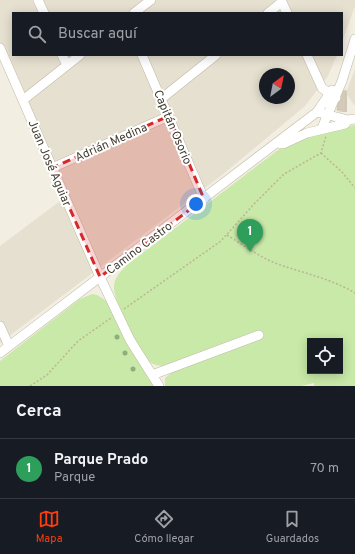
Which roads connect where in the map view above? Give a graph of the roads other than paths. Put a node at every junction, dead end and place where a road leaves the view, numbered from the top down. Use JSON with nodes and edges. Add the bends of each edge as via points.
{"nodes":[{"id":1,"x":38,"y":0,"type":"edge"},
{"id":2,"x":151,"y":0,"type":"edge"},
{"id":3,"x":282,"y":1,"type":"edge"},
{"id":4,"x":44,"y":12,"type":"edge"},
{"id":5,"x":135,"y":12,"type":"edge"},
{"id":6,"x":269,"y":12,"type":"edge"},
{"id":7,"x":287,"y":12,"type":"edge"},
{"id":8,"x":355,"y":39,"type":"edge"},
{"id":9,"x":0,"y":48,"type":"edge"},
{"id":10,"x":62,"y":56,"type":"edge"},
{"id":11,"x":79,"y":56,"type":"edge"},
{"id":12,"x":142,"y":56,"type":"edge"},
{"id":13,"x":215,"y":56,"type":"edge"},
{"id":14,"x":307,"y":56,"type":"edge"},
{"id":15,"x":67,"y":65,"type":"junction"},
{"id":16,"x":332,"y":96,"type":"junction"},
{"id":17,"x":161,"y":99,"type":"junction"},
{"id":18,"x":23,"y":100,"type":"junction"},
{"id":19,"x":317,"y":112,"type":"junction"},
{"id":20,"x":329,"y":115,"type":"junction"},
{"id":21,"x":169,"y":116,"type":"junction"},
{"id":22,"x":352,"y":120,"type":"edge"},
{"id":23,"x":302,"y":122,"type":"junction"},
{"id":24,"x":326,"y":128,"type":"junction"},
{"id":25,"x":307,"y":133,"type":"junction"},
{"id":26,"x":278,"y":143,"type":"junction"},
{"id":27,"x":52,"y":168,"type":"junction"},
{"id":28,"x":204,"y":199,"type":"junction"},
{"id":29,"x":100,"y":277,"type":"junction"},
{"id":30,"x":0,"y":326,"type":"edge"},
{"id":31,"x":259,"y":335,"type":"dead end"},
{"id":32,"x":9,"y":346,"type":"junction"},
{"id":33,"x":0,"y":354,"type":"edge"},
{"id":34,"x":152,"y":376,"type":"junction"},
{"id":35,"x":159,"y":386,"type":"edge"}],
"edges":[{"from":1,"to":4,"type":"street"},
{"from":2,"to":5,"type":"street"},
{"from":3,"to":6,"type":"street"},
{"from":3,"to":7,"type":"street"},
{"from":8,"to":16,"type":"street"},
{"from":9,"to":18,"type":"street","name":"Juan José Aguiar"},
{"from":10,"to":15,"type":"street"},
{"from":11,"to":15,"type":"street"},
{"from":12,"to":17,"type":"street","name":"Capitán Osorio"},
{"from":13,"to":17,"type":"street"},
{"from":14,"to":16,"type":"street","via":[[322,88]]},
{"from":15,"to":18,"type":"street"},
{"from":16,"to":19,"type":"street"},
{"from":16,"to":20,"type":"street"},
{"from":17,"to":21,"type":"street","name":"Capitán Osorio"},
{"from":18,"to":27,"type":"street","name":"Juan José Aguiar"},
{"from":19,"to":20,"type":"street","name":"Camino Castro"},
{"from":19,"to":23,"type":"street","name":"Camino Castro"},
{"from":20,"to":22,"type":"street","name":"Camino Castro"},
{"from":20,"to":24,"type":"street"},
{"from":21,"to":27,"type":"street","name":"Adrián Medina"},
{"from":21,"to":28,"type":"street","name":"Capitán Osorio"},
{"from":22,"to":24,"type":"street","name":"Camino Castro"},
{"from":23,"to":25,"type":"street"},
{"from":23,"to":26,"type":"street","name":"Camino Castro"},
{"from":24,"to":25,"type":"street","name":"Camino Castro"},
{"from":25,"to":26,"type":"street","name":"Camino Castro","via":[[284,144]]},
{"from":26,"to":28,"type":"street","name":"Camino Castro"},
{"from":27,"to":29,"type":"street","name":"Juan José Aguiar"},
{"from":28,"to":29,"type":"street","name":"Camino Castro"},
{"from":29,"to":32,"type":"street","name":"Camino Castro"},
{"from":29,"to":34,"type":"street","name":"Juan José Aguiar","via":[[117,314]]},
{"from":30,"to":32,"type":"street"},
{"from":31,"to":34,"type":"street"},
{"from":32,"to":33,"type":"street","name":"Camino Castro"},
{"from":34,"to":35,"type":"street","name":"Juan José Aguiar"}]}
